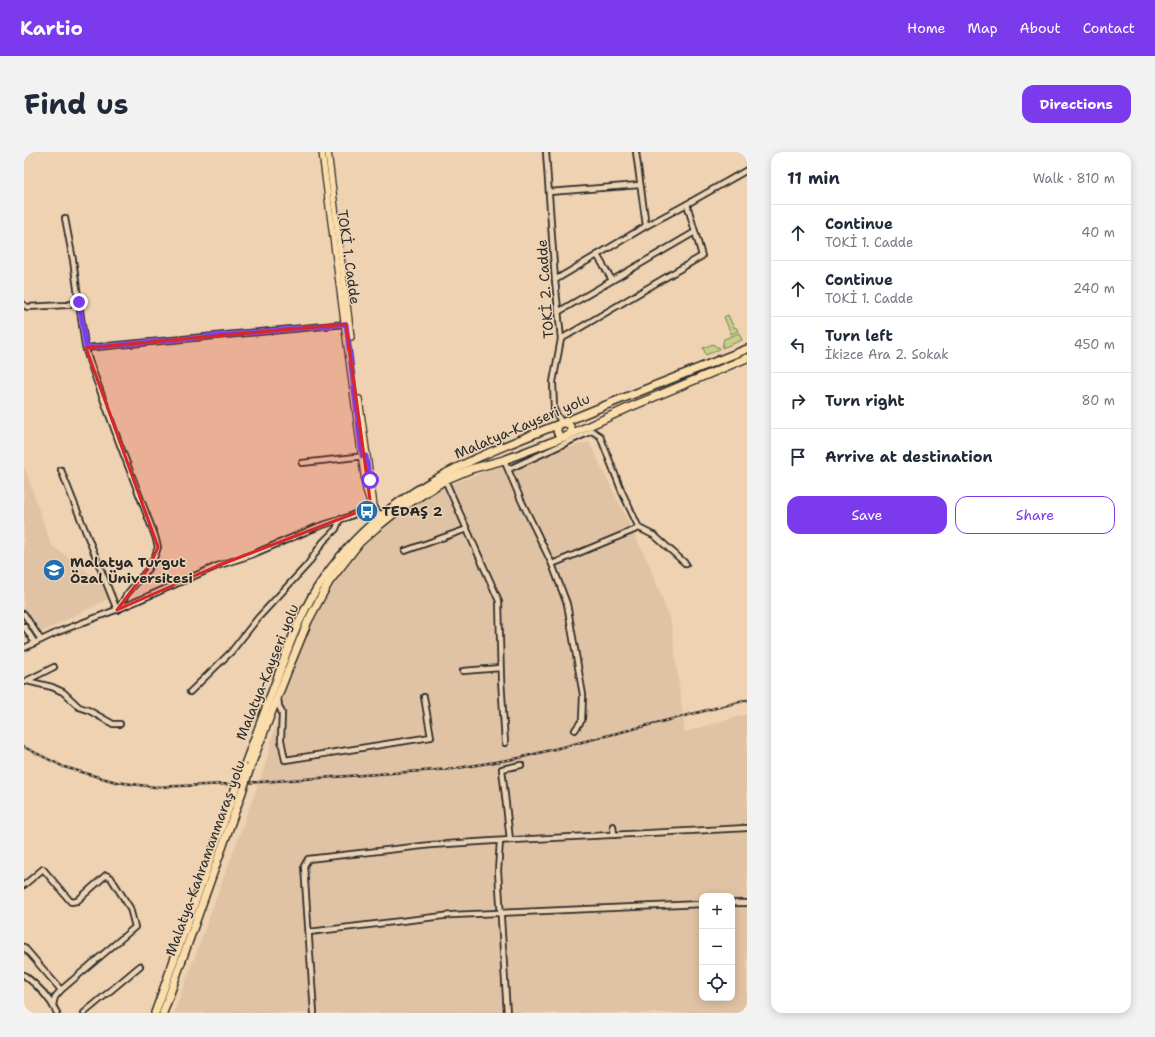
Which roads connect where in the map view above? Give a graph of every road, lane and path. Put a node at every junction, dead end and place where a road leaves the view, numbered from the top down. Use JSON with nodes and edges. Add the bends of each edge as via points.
{"nodes":[{"id":1,"x":322,"y":152,"type":"edge"},
{"id":2,"x":328,"y":152,"type":"edge"},
{"id":3,"x":546,"y":152,"type":"edge"},
{"id":4,"x":636,"y":152,"type":"edge"},
{"id":5,"x":747,"y":170,"type":"edge"},
{"id":6,"x":640,"y":185,"type":"junction"},
{"id":7,"x":549,"y":192,"type":"junction"},
{"id":8,"x":686,"y":204,"type":"junction"},
{"id":9,"x":65,"y":218,"type":"dead end"},
{"id":10,"x":646,"y":226,"type":"junction"},
{"id":11,"x":695,"y":232,"type":"junction"},
{"id":12,"x":597,"y":255,"type":"junction"},
{"id":13,"x":555,"y":280,"type":"junction"},
{"id":14,"x":612,"y":280,"type":"junction"},
{"id":15,"x":79,"y":302,"type":"junction"},
{"id":16,"x":24,"y":305,"type":"edge"},
{"id":17,"x":558,"y":312,"type":"junction"},
{"id":18,"x":346,"y":324,"type":"junction"},
{"id":19,"x":561,"y":339,"type":"junction"},
{"id":20,"x":86,"y":348,"type":"junction"},
{"id":21,"x":747,"y":348,"type":"edge"},
{"id":22,"x":747,"y":358,"type":"edge"},
{"id":23,"x":562,"y":423,"type":"junction"},
{"id":24,"x":567,"y":436,"type":"junction"},
{"id":25,"x":364,"y":456,"type":"junction"},
{"id":26,"x":504,"y":460,"type":"junction"},
{"id":27,"x":302,"y":463,"type":"dead end"},
{"id":28,"x":508,"y":469,"type":"junction"},
{"id":29,"x":61,"y":470,"type":"dead end"},
{"id":30,"x":445,"y":480,"type":"junction"},
{"id":31,"x":373,"y":506,"type":"junction"},
{"id":32,"x":378,"y":517,"type":"junction"},
{"id":33,"x":340,"y":519,"type":"junction"},
{"id":34,"x":639,"y":528,"type":"junction"},
{"id":35,"x":467,"y":529,"type":"junction"},
{"id":36,"x":405,"y":551,"type":"dead end"},
{"id":37,"x":552,"y":564,"type":"junction"},
{"id":38,"x":686,"y":564,"type":"dead end"},
{"id":39,"x":117,"y":610,"type":"junction"},
{"id":40,"x":24,"y":614,"type":"edge"},
{"id":41,"x":24,"y":626,"type":"edge"},
{"id":42,"x":41,"y":640,"type":"junction"},
{"id":43,"x":35,"y":643,"type":"junction"},
{"id":44,"x":24,"y":648,"type":"edge"},
{"id":45,"x":54,"y":667,"type":"dead end"},
{"id":46,"x":500,"y":668,"type":"junction"},
{"id":47,"x":463,"y":671,"type":"dead end"},
{"id":48,"x":26,"y":682,"type":"edge"},
{"id":49,"x":190,"y":692,"type":"dead end"},
{"id":50,"x":278,"y":696,"type":"junction"},
{"id":51,"x":424,"y":697,"type":"dead end"},
{"id":52,"x":120,"y":724,"type":"dead end"},
{"id":53,"x":575,"y":730,"type":"dead end"},
{"id":54,"x":506,"y":743,"type":"dead end"},
{"id":55,"x":522,"y":766,"type":"dead end"},
{"id":56,"x":239,"y":791,"type":"junction"},
{"id":57,"x":613,"y":826,"type":"dead end"},
{"id":58,"x":747,"y":828,"type":"edge"},
{"id":59,"x":614,"y":835,"type":"junction"},
{"id":60,"x":500,"y":840,"type":"junction"},
{"id":61,"x":510,"y":840,"type":"junction"},
{"id":62,"x":24,"y":885,"type":"edge"},
{"id":63,"x":735,"y":903,"type":"edge"},
{"id":64,"x":747,"y":903,"type":"edge"},
{"id":65,"x":699,"y":904,"type":"edge"},
{"id":66,"x":502,"y":913,"type":"junction"},
{"id":67,"x":309,"y":932,"type":"junction"},
{"id":68,"x":24,"y":947,"type":"edge"},
{"id":69,"x":140,"y":966,"type":"dead end"},
{"id":70,"x":24,"y":975,"type":"edge"},
{"id":71,"x":61,"y":990,"type":"junction"},
{"id":72,"x":53,"y":1005,"type":"junction"},
{"id":73,"x":57,"y":1013,"type":"edge"},
{"id":74,"x":84,"y":1013,"type":"edge"},
{"id":75,"x":155,"y":1013,"type":"edge"},
{"id":76,"x":163,"y":1013,"type":"edge"},
{"id":77,"x":314,"y":1013,"type":"edge"},
{"id":78,"x":507,"y":1013,"type":"edge"}],
"edges":[{"from":1,"to":18,"type":"main road","name":"TOKİ 1. Cadde"},
{"from":2,"to":25,"type":"main road","name":"TOKİ 1. Cadde"},
{"from":3,"to":7,"type":"street","name":"TOKİ 2. Cadde"},
{"from":4,"to":6,"type":"street"},
{"from":5,"to":8,"type":"street"},
{"from":6,"to":7,"type":"street"},
{"from":6,"to":10,"type":"street"},
{"from":7,"to":13,"type":"street","name":"TOKİ 2. Cadde"},
{"from":8,"to":10,"type":"street"},
{"from":8,"to":11,"type":"street"},
{"from":9,"to":15,"type":"street"},
{"from":10,"to":12,"type":"street"},
{"from":11,"to":14,"type":"street"},
{"from":11,"to":19,"type":"street","via":[[702,256]]},
{"from":12,"to":13,"type":"street"},
{"from":12,"to":14,"type":"street"},
{"from":13,"to":17,"type":"street","name":"TOKİ 2. Cadde"},
{"from":14,"to":17,"type":"street"},
{"from":15,"to":16,"type":"street","via":[[27,307]]},
{"from":15,"to":20,"type":"street"},
{"from":17,"to":19,"type":"street","name":"TOKİ 2. Cadde"},
{"from":18,"to":20,"type":"street"},
{"from":18,"to":25,"type":"main road","name":"TOKİ 1. Cadde"},
{"from":19,"to":23,"type":"street","name":"TOKİ 2. Cadde","via":[[553,382],[554,410]]},
{"from":20,"to":39,"type":"street","via":[[158,547],[148,569]]},
{"from":21,"to":23,"type":"highway","name":"Malatya-Kayseri yolu"},
{"from":22,"to":24,"type":"highway","name":"Malatya-Kahramanmaraş yolu"},
{"from":23,"to":24,"type":"highway","via":[[571,428]]},
{"from":23,"to":32,"type":"highway","name":"Malatya-Kayseri yolu","via":[[484,454],[411,493]]},
{"from":24,"to":26,"type":"highway","name":"Malatya-Kahramanmaraş yolu"},
{"from":25,"to":27,"type":"street"},
{"from":25,"to":31,"type":"main road","name":"TOKİ 1. Cadde"},
{"from":26,"to":28,"type":"street"},
{"from":26,"to":30,"type":"highway","name":"Malatya-Kahramanmaraş yolu"},
{"from":28,"to":34,"type":"street","via":[[592,432],[600,436]]},
{"from":28,"to":37,"type":"street","via":[[520,500]]},
{"from":29,"to":39,"type":"street"},
{"from":30,"to":35,"type":"street"},
{"from":30,"to":50,"type":"highway","name":"Malatya-Kahramanmaraş yolu","via":[[397,512],[360,542],[329,582],[308,621]]},
{"from":31,"to":32,"type":"main road","name":"TOKİ 1. Cadde"},
{"from":31,"to":33,"type":"street"},
{"from":32,"to":56,"type":"highway","name":"Malatya-Kayseri yolu","bridge":true,"via":[[356,537],[323,578],[308,606],[291,640],[244,767]]},
{"from":33,"to":39,"type":"street","via":[[217,566]]},
{"from":33,"to":49,"type":"street","via":[[336,529],[323,542],[308,564],[258,618],[231,652]]},
{"from":34,"to":37,"type":"street"},
{"from":34,"to":38,"type":"street","via":[[655,536]]},
{"from":35,"to":36,"type":"street"},
{"from":35,"to":46,"type":"street","via":[[499,600]]},
{"from":37,"to":53,"type":"street","via":[[567,604],[583,695],[582,720]]},
{"from":39,"to":42,"type":"street"},
{"from":40,"to":42,"type":"street"},
{"from":41,"to":43,"type":"street"},
{"from":42,"to":43,"type":"street"},
{"from":43,"to":44,"type":"street"},
{"from":45,"to":48,"type":"street"},
{"from":46,"to":47,"type":"street"},
{"from":46,"to":54,"type":"street"},
{"from":48,"to":52,"type":"street","via":[[52,687],[63,692],[79,707],[113,724]]},
{"from":50,"to":51,"type":"street","via":[[282,713],[281,740],[285,760],[431,737]]},
{"from":50,"to":56,"type":"highway","name":"Malatya-Kahramanmaraş yolu","bridge":true},
{"from":55,"to":61,"type":"street","via":[[502,768]]},
{"from":56,"to":75,"type":"highway","name":"Malatya-Kayseri yolu"},
{"from":56,"to":76,"type":"highway","name":"Malatya-Kahramanmaraş yolu"},
{"from":57,"to":59,"type":"street"},
{"from":58,"to":59,"type":"street"},
{"from":59,"to":61,"type":"street"},
{"from":60,"to":61,"type":"street"},
{"from":60,"to":66,"type":"street","via":[[498,871]]},
{"from":60,"to":67,"type":"street","via":[[308,859],[304,866]]},
{"from":62,"to":71,"type":"street","via":[[43,869],[71,902],[77,901],[106,875],[111,878],[130,908],[135,927]]},
{"from":63,"to":64,"type":"street"},
{"from":65,"to":66,"type":"street"},
{"from":66,"to":67,"type":"street","via":[[452,915]]},
{"from":66,"to":78,"type":"street"},
{"from":67,"to":77,"type":"street"},
{"from":68,"to":71,"type":"street"},
{"from":69,"to":74,"type":"street"},
{"from":70,"to":72,"type":"street"},
{"from":71,"to":72,"type":"street"},
{"from":72,"to":73,"type":"street"}]}
